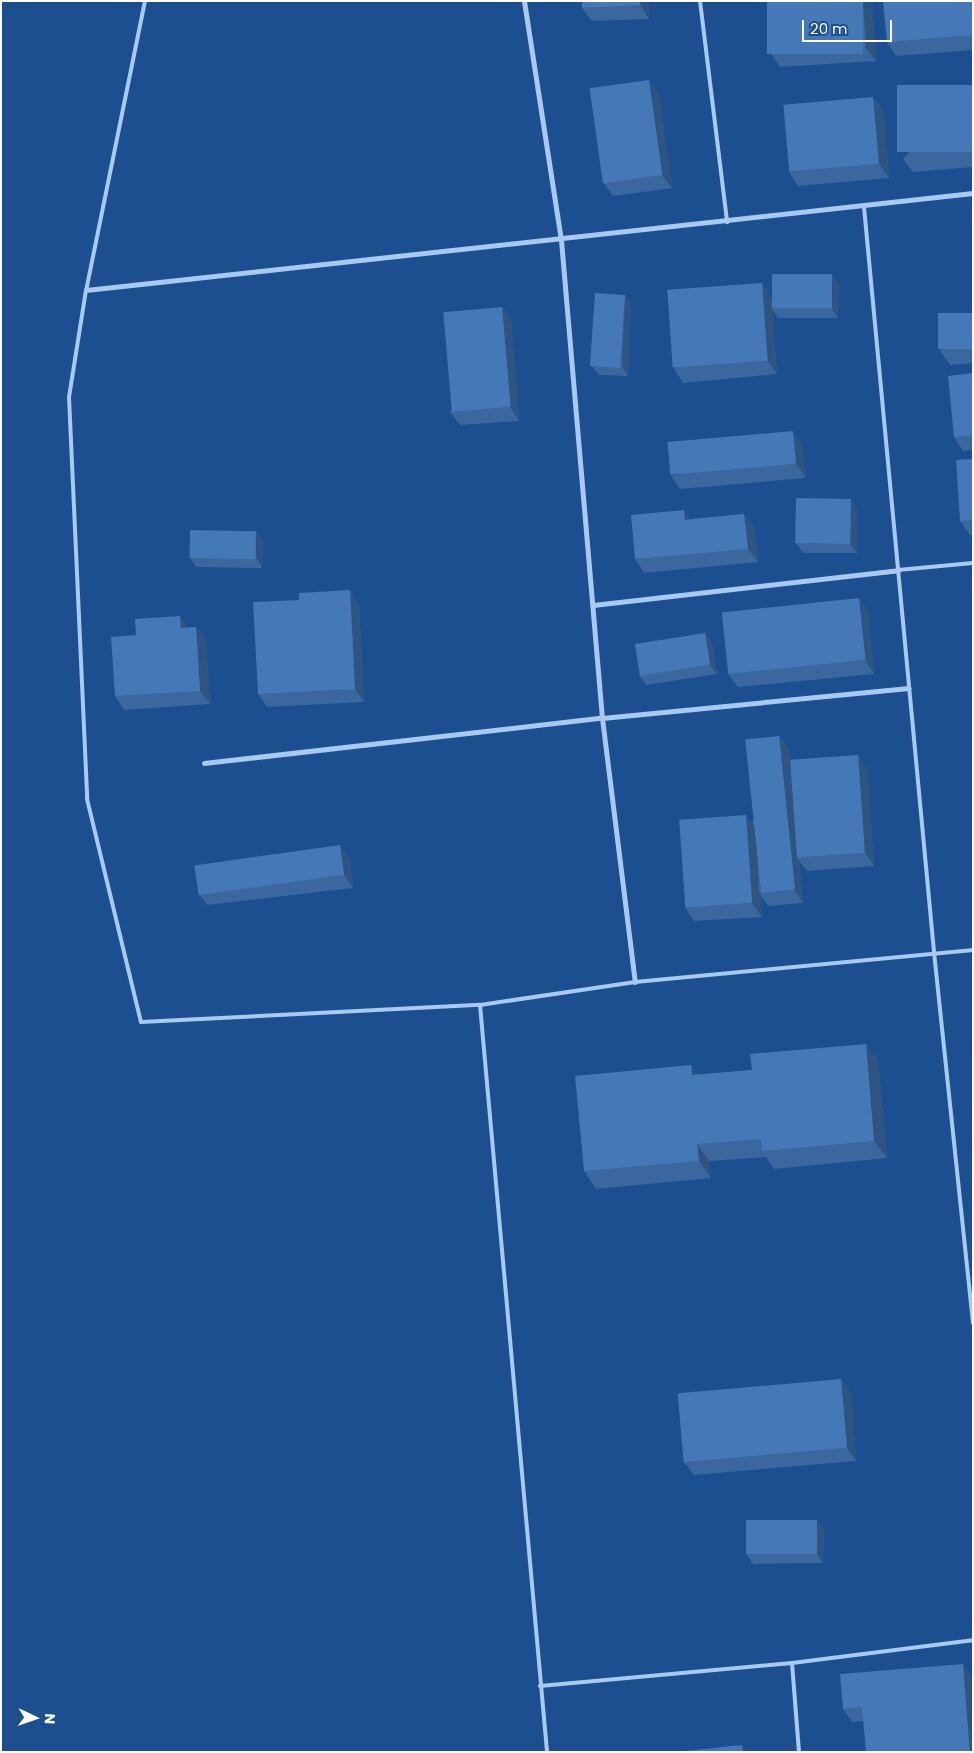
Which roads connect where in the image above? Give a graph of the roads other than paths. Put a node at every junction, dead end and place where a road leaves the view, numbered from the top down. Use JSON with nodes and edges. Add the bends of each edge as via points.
{"nodes":[{"id":1,"x":145,"y":1,"type":"edge"},
{"id":2,"x":524,"y":1,"type":"edge"},
{"id":3,"x":700,"y":1,"type":"edge"},
{"id":4,"x":973,"y":193,"type":"edge"},
{"id":5,"x":864,"y":207,"type":"junction"},
{"id":6,"x":727,"y":222,"type":"junction"},
{"id":7,"x":561,"y":240,"type":"junction"},
{"id":8,"x":86,"y":290,"type":"junction"},
{"id":9,"x":973,"y":563,"type":"edge"},
{"id":10,"x":898,"y":570,"type":"junction"},
{"id":11,"x":593,"y":605,"type":"junction"},
{"id":12,"x":909,"y":688,"type":"junction"},
{"id":13,"x":602,"y":718,"type":"junction"},
{"id":14,"x":204,"y":763,"type":"dead end"},
{"id":15,"x":973,"y":950,"type":"edge"},
{"id":16,"x":934,"y":952,"type":"junction"},
{"id":17,"x":635,"y":982,"type":"junction"},
{"id":18,"x":480,"y":1005,"type":"junction"},
{"id":19,"x":973,"y":1323,"type":"edge"},
{"id":20,"x":973,"y":1640,"type":"edge"},
{"id":21,"x":792,"y":1663,"type":"junction"},
{"id":22,"x":540,"y":1686,"type":"junction"},
{"id":23,"x":547,"y":1752,"type":"edge"},
{"id":24,"x":799,"y":1752,"type":"edge"}],
"edges":[{"from":1,"to":8,"type":"lane"},
{"from":2,"to":7,"type":"street"},
{"from":3,"to":6,"type":"lane"},
{"from":4,"to":5,"type":"street"},
{"from":5,"to":6,"type":"street"},
{"from":5,"to":10,"type":"lane"},
{"from":6,"to":7,"type":"street"},
{"from":7,"to":8,"type":"street"},
{"from":7,"to":11,"type":"street"},
{"from":8,"to":18,"type":"lane","via":[[69,397],[87,799],[141,1022]]},
{"from":9,"to":10,"type":"lane"},
{"from":10,"to":11,"type":"street"},
{"from":10,"to":12,"type":"lane"},
{"from":11,"to":13,"type":"street"},
{"from":12,"to":13,"type":"street"},
{"from":12,"to":16,"type":"lane"},
{"from":13,"to":14,"type":"street"},
{"from":13,"to":17,"type":"street"},
{"from":15,"to":16,"type":"lane"},
{"from":16,"to":17,"type":"lane"},
{"from":16,"to":19,"type":"lane"},
{"from":17,"to":18,"type":"lane"},
{"from":18,"to":22,"type":"lane"},
{"from":20,"to":21,"type":"lane"},
{"from":21,"to":22,"type":"lane"},
{"from":21,"to":24,"type":"lane"},
{"from":22,"to":23,"type":"lane"}]}
